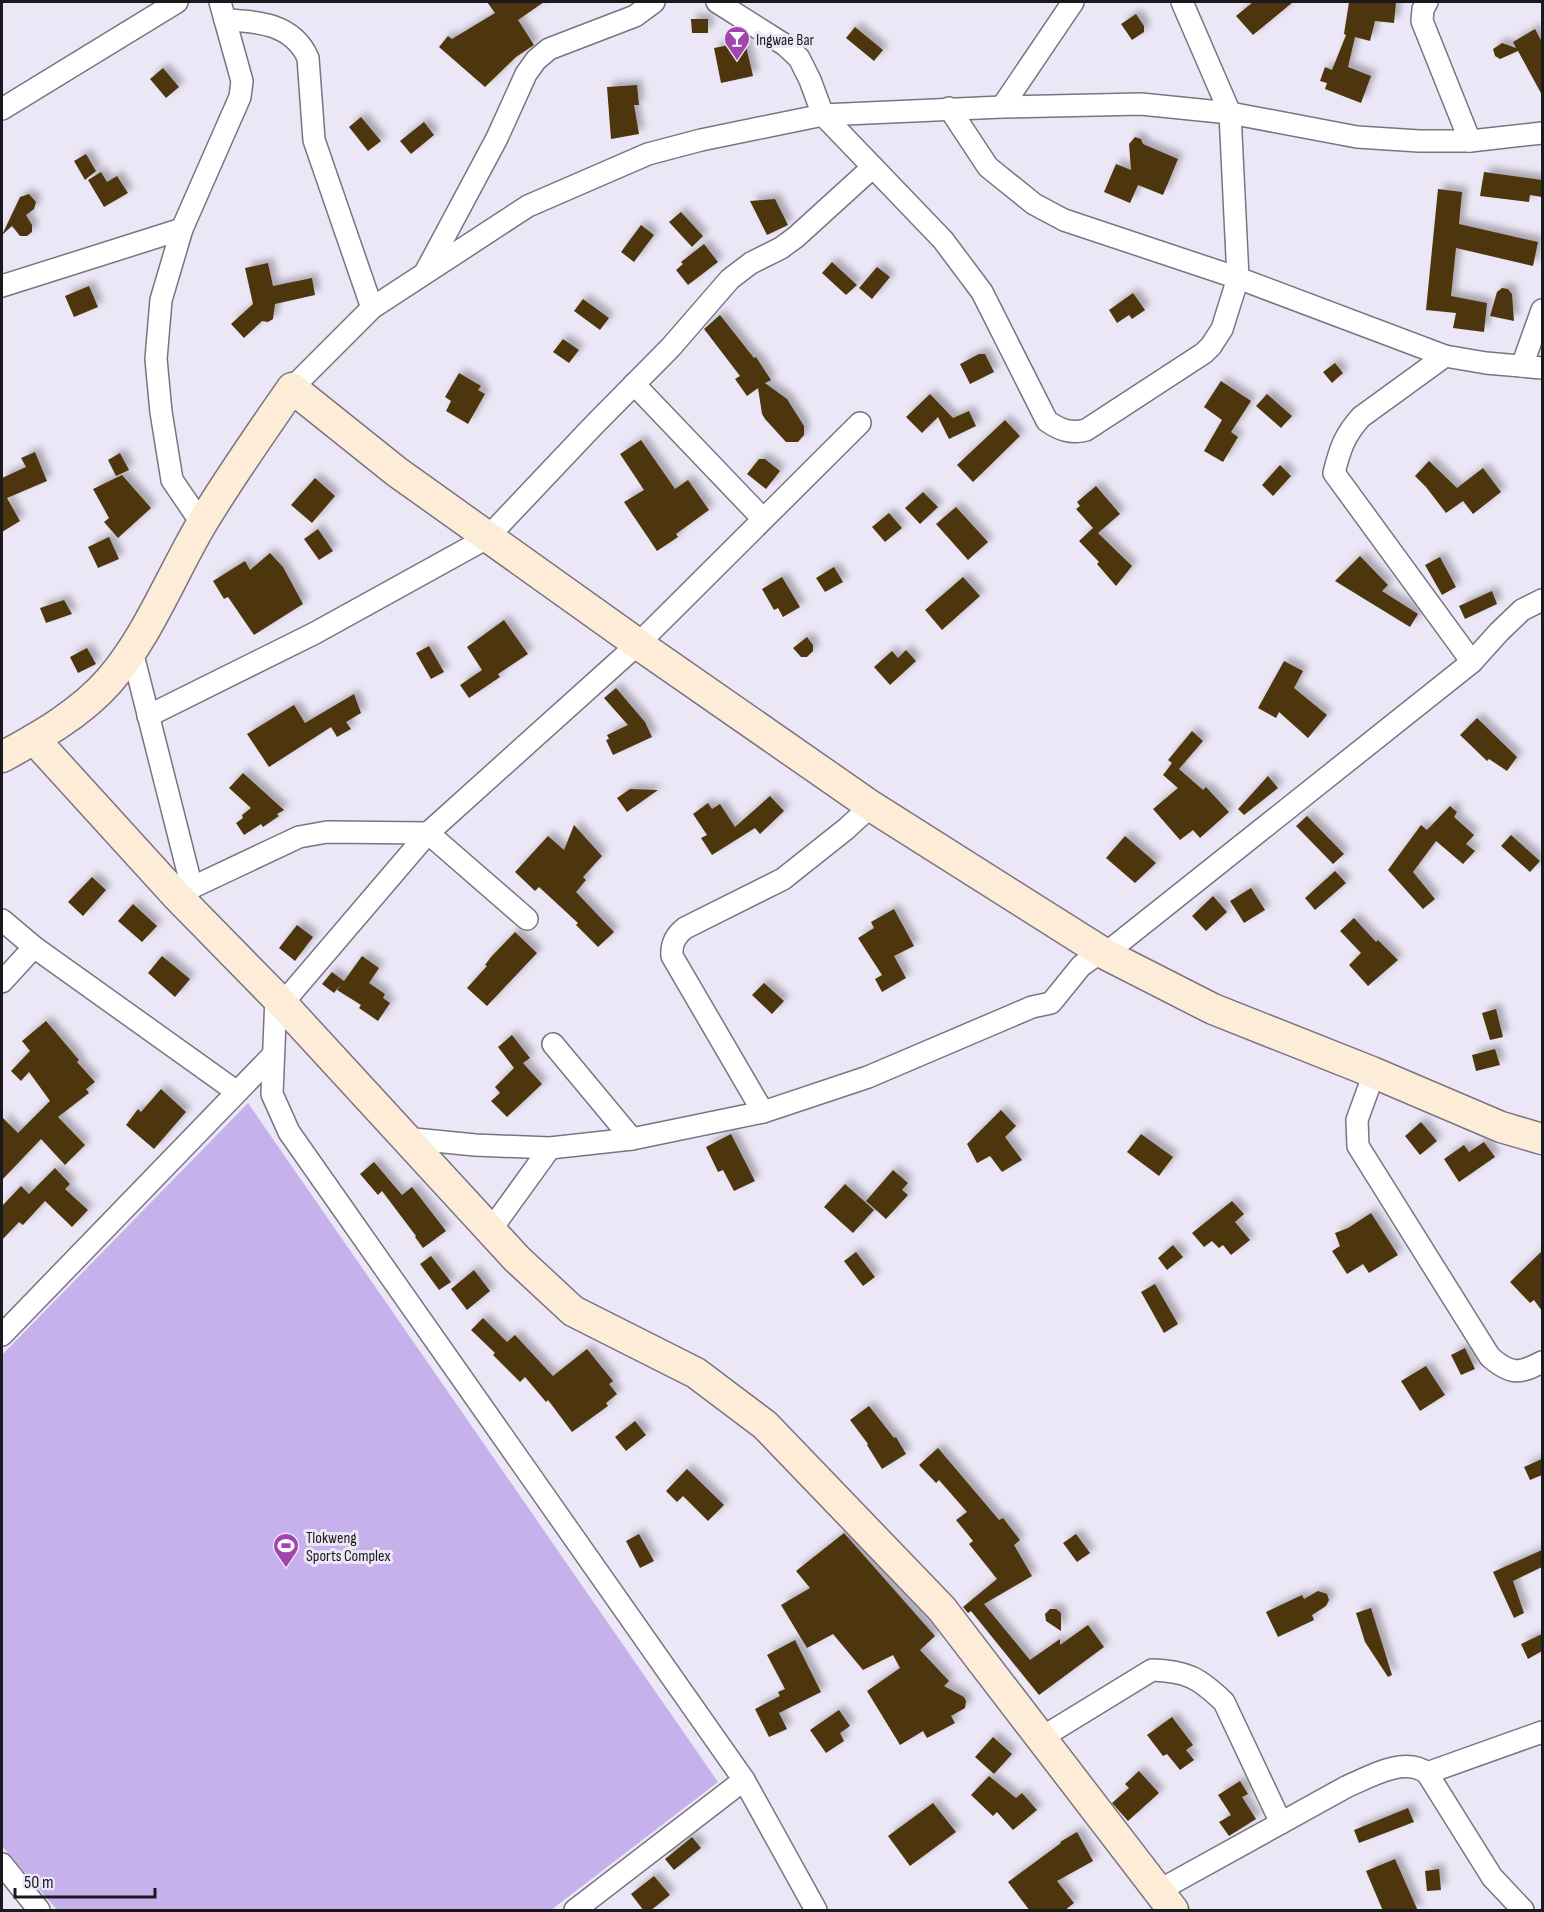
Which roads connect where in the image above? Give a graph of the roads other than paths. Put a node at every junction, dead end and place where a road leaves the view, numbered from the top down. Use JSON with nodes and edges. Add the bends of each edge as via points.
{"nodes":[{"id":1,"x":177,"y":2,"type":"edge"},
{"id":2,"x":654,"y":2,"type":"edge"},
{"id":3,"x":717,"y":2,"type":"edge"},
{"id":4,"x":1073,"y":2,"type":"edge"},
{"id":5,"x":1182,"y":2,"type":"edge"},
{"id":6,"x":1427,"y":2,"type":"edge"},
{"id":7,"x":222,"y":11,"type":"edge"},
{"id":8,"x":1002,"y":106,"type":"junction"},
{"id":9,"x":949,"y":108,"type":"junction"},
{"id":10,"x":2,"y":109,"type":"edge"},
{"id":11,"x":1230,"y":113,"type":"junction"},
{"id":12,"x":823,"y":115,"type":"junction"},
{"id":13,"x":1542,"y":134,"type":"edge"},
{"id":14,"x":1470,"y":141,"type":"junction"},
{"id":15,"x":873,"y":167,"type":"junction"},
{"id":16,"x":182,"y":229,"type":"junction"},
{"id":17,"x":426,"y":271,"type":"junction"},
{"id":18,"x":1238,"y":278,"type":"junction"},
{"id":19,"x":2,"y":284,"type":"edge"},
{"id":20,"x":372,"y":308,"type":"junction"},
{"id":21,"x":1542,"y":310,"type":"edge"},
{"id":22,"x":1444,"y":356,"type":"junction"},
{"id":23,"x":1532,"y":367,"type":"edge"},
{"id":24,"x":634,"y":384,"type":"junction"},
{"id":25,"x":292,"y":388,"type":"junction"},
{"id":26,"x":860,"y":423,"type":"dead end"},
{"id":27,"x":763,"y":519,"type":"junction"},
{"id":28,"x":202,"y":524,"type":"junction"},
{"id":29,"x":488,"y":538,"type":"junction"},
{"id":30,"x":1542,"y":600,"type":"edge"},
{"id":31,"x":638,"y":644,"type":"junction"},
{"id":32,"x":132,"y":651,"type":"junction"},
{"id":33,"x":1472,"y":662,"type":"junction"},
{"id":34,"x":148,"y":716,"type":"junction"},
{"id":35,"x":34,"y":739,"type":"junction"},
{"id":36,"x":2,"y":757,"type":"edge"},
{"id":37,"x":871,"y":806,"type":"junction"},
{"id":38,"x":428,"y":833,"type":"junction"},
{"id":39,"x":184,"y":892,"type":"junction"},
{"id":40,"x":527,"y":919,"type":"dead end"},
{"id":41,"x":2,"y":920,"type":"edge"},
{"id":42,"x":34,"y":946,"type":"junction"},
{"id":43,"x":1105,"y":954,"type":"junction"},
{"id":44,"x":2,"y":982,"type":"edge"},
{"id":45,"x":279,"y":1000,"type":"junction"},
{"id":46,"x":553,"y":1044,"type":"dead end"},
{"id":47,"x":273,"y":1055,"type":"junction"},
{"id":48,"x":1368,"y":1088,"type":"junction"},
{"id":49,"x":237,"y":1092,"type":"junction"},
{"id":50,"x":763,"y":1112,"type":"junction"},
{"id":51,"x":404,"y":1138,"type":"junction"},
{"id":52,"x":632,"y":1139,"type":"junction"},
{"id":53,"x":1542,"y":1139,"type":"edge"},
{"id":54,"x":550,"y":1148,"type":"junction"},
{"id":55,"x":490,"y":1231,"type":"junction"},
{"id":56,"x":2,"y":1335,"type":"edge"},
{"id":57,"x":1542,"y":1362,"type":"edge"},
{"id":58,"x":1542,"y":1732,"type":"edge"},
{"id":59,"x":1041,"y":1737,"type":"junction"},
{"id":60,"x":1427,"y":1773,"type":"junction"},
{"id":61,"x":744,"y":1780,"type":"junction"},
{"id":62,"x":1281,"y":1823,"type":"junction"},
{"id":63,"x":2,"y":1864,"type":"edge"},
{"id":64,"x":1166,"y":1901,"type":"edge"},
{"id":65,"x":39,"y":1911,"type":"edge"},
{"id":66,"x":575,"y":1911,"type":"edge"},
{"id":67,"x":816,"y":1911,"type":"edge"},
{"id":68,"x":1522,"y":1911,"type":"edge"}],
"edges":[{"from":1,"to":10,"type":"street"},
{"from":2,"to":17,"type":"street","via":[[635,16],[549,49],[536,60]]},
{"from":3,"to":12,"type":"street","via":[[799,58]]},
{"from":4,"to":8,"type":"street"},
{"from":5,"to":11,"type":"street"},
{"from":6,"to":14,"type":"street","via":[[1422,21]]},
{"from":7,"to":16,"type":"street","via":[[242,81],[240,97]]},
{"from":7,"to":20,"type":"street","via":[[275,27],[298,42],[308,58],[314,140]]},
{"from":8,"to":9,"type":"street"},
{"from":8,"to":11,"type":"street","via":[[1141,104]]},
{"from":9,"to":12,"type":"street"},
{"from":9,"to":18,"type":"street","via":[[988,167],[1034,204],[1064,220]]},
{"from":11,"to":14,"type":"street","via":[[1357,137]]},
{"from":11,"to":18,"type":"street"},
{"from":12,"to":15,"type":"street"},
{"from":12,"to":17,"type":"street","via":[[648,154],[528,206]]},
{"from":13,"to":14,"type":"street"},
{"from":15,"to":18,"type":"street","via":[[943,240],[982,292],[1047,421],[1065,431],[1086,430],[1204,353],[1222,329]]},
{"from":15,"to":24,"type":"street","via":[[796,237],[730,279]]},
{"from":16,"to":19,"type":"street"},
{"from":16,"to":28,"type":"street","via":[[161,300],[156,359],[172,480]]},
{"from":17,"to":20,"type":"street"},
{"from":18,"to":22,"type":"street"},
{"from":20,"to":25,"type":"street"},
{"from":21,"to":23,"type":"street"},
{"from":22,"to":23,"type":"street"},
{"from":22,"to":33,"type":"street","via":[[1350,429],[1341,444],[1334,473]]},
{"from":24,"to":27,"type":"street"},
{"from":24,"to":29,"type":"street"},
{"from":25,"to":28,"type":"street"},
{"from":25,"to":29,"type":"street"},
{"from":26,"to":27,"type":"street"},
{"from":27,"to":31,"type":"street"},
{"from":28,"to":32,"type":"street"},
{"from":29,"to":31,"type":"street"},
{"from":29,"to":34,"type":"street","via":[[315,633]]},
{"from":30,"to":33,"type":"street","via":[[1522,610]]},
{"from":31,"to":37,"type":"street"},
{"from":31,"to":38,"type":"street"},
{"from":32,"to":34,"type":"street"},
{"from":32,"to":35,"type":"street","via":[[87,702]]},
{"from":33,"to":43,"type":"street"},
{"from":34,"to":39,"type":"street"},
{"from":35,"to":36,"type":"street"},
{"from":35,"to":39,"type":"street"},
{"from":37,"to":43,"type":"street"},
{"from":37,"to":50,"type":"street","via":[[783,879],[685,928],[674,940],[672,956]]},
{"from":38,"to":39,"type":"street","via":[[327,832],[299,837]]},
{"from":38,"to":40,"type":"street"},
{"from":38,"to":45,"type":"street"},
{"from":39,"to":45,"type":"street"},
{"from":41,"to":42,"type":"street"},
{"from":42,"to":44,"type":"street"},
{"from":42,"to":49,"type":"street"},
{"from":43,"to":48,"type":"street"},
{"from":43,"to":50,"type":"street","via":[[1081,966],[1051,1003],[1032,1007],[868,1077]]},
{"from":45,"to":47,"type":"street"},
{"from":45,"to":51,"type":"street"},
{"from":46,"to":52,"type":"street"},
{"from":47,"to":49,"type":"street"},
{"from":47,"to":61,"type":"street","via":[[272,1094],[289,1132]]},
{"from":48,"to":53,"type":"street"},
{"from":48,"to":57,"type":"street","via":[[1357,1120],[1358,1146],[1490,1357],[1523,1372]]},
{"from":49,"to":56,"type":"street"},
{"from":50,"to":52,"type":"street"},
{"from":51,"to":54,"type":"street"},
{"from":51,"to":55,"type":"street"},
{"from":52,"to":54,"type":"street"},
{"from":54,"to":55,"type":"street"},
{"from":55,"to":59,"type":"street","via":[[573,1311],[696,1373],[765,1425],[942,1609]]},
{"from":58,"to":60,"type":"street"},
{"from":59,"to":62,"type":"street","via":[[1152,1670],[1191,1675],[1224,1702]]},
{"from":59,"to":64,"type":"street"},
{"from":60,"to":62,"type":"street","via":[[1419,1767],[1405,1766],[1368,1777]]},
{"from":60,"to":68,"type":"street","via":[[1492,1877]]},
{"from":61,"to":66,"type":"street"},
{"from":61,"to":67,"type":"street"},
{"from":62,"to":64,"type":"street"},
{"from":63,"to":65,"type":"street"}]}
